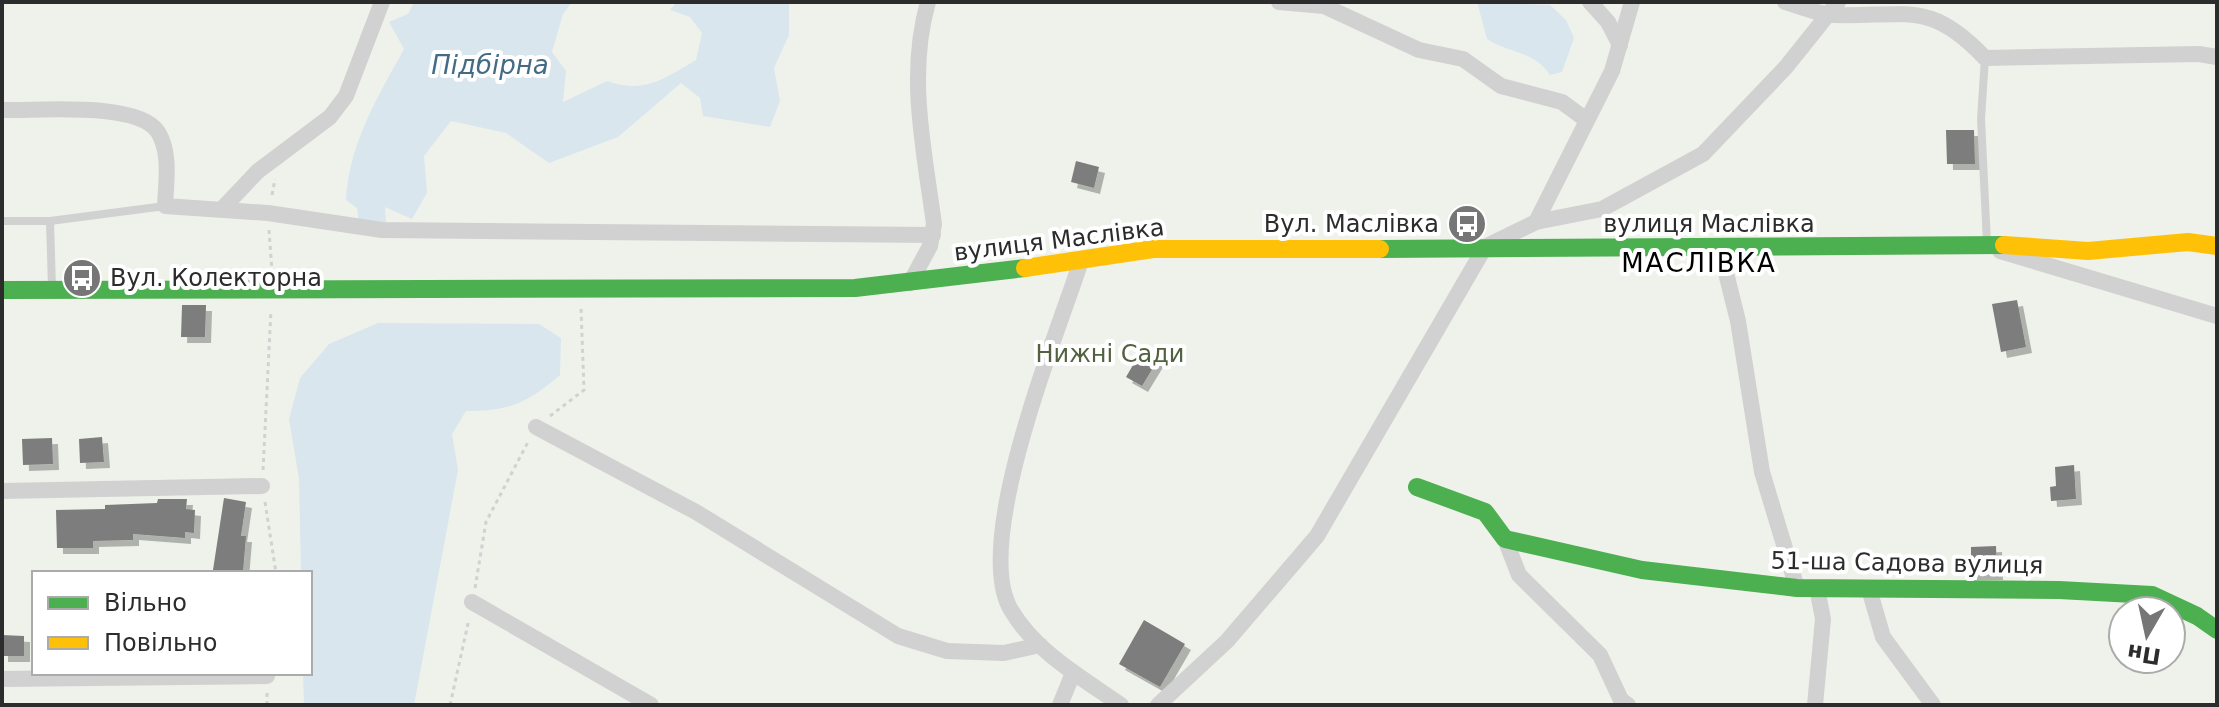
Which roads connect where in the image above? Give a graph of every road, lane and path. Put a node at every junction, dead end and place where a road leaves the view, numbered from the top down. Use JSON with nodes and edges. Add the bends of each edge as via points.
{"nodes":[{"id":1,"x":382,"y":2,"type":"edge"},
{"id":2,"x":928,"y":2,"type":"edge"},
{"id":3,"x":1279,"y":2,"type":"edge"},
{"id":4,"x":1590,"y":2,"type":"edge"},
{"id":5,"x":1632,"y":2,"type":"edge"},
{"id":6,"x":1785,"y":2,"type":"edge"},
{"id":7,"x":1834,"y":8,"type":"edge"},
{"id":8,"x":1620,"y":45,"type":"junction"},
{"id":9,"x":2217,"y":57,"type":"edge"},
{"id":10,"x":1985,"y":58,"type":"junction"},
{"id":11,"x":2,"y":110,"type":"edge"},
{"id":12,"x":1585,"y":119,"type":"junction"},
{"id":13,"x":165,"y":206,"type":"junction"},
{"id":14,"x":222,"y":209,"type":"junction"},
{"id":15,"x":2,"y":221,"type":"edge"},
{"id":16,"x":50,"y":221,"type":"junction"},
{"id":17,"x":1536,"y":222,"type":"junction"},
{"id":18,"x":933,"y":235,"type":"junction"},
{"id":19,"x":1987,"y":244,"type":"junction"},
{"id":20,"x":2217,"y":246,"type":"edge"},
{"id":21,"x":1485,"y":247,"type":"junction"},
{"id":22,"x":1720,"y":249,"type":"junction"},
{"id":23,"x":2111,"y":249,"type":"junction"},
{"id":24,"x":1081,"y":261,"type":"junction"},
{"id":25,"x":910,"y":283,"type":"junction"},
{"id":26,"x":273,"y":287,"type":"junction"},
{"id":27,"x":2118,"y":287,"type":"junction"},
{"id":28,"x":580,"y":288,"type":"junction"},
{"id":29,"x":52,"y":289,"type":"junction"},
{"id":30,"x":2,"y":290,"type":"edge"},
{"id":31,"x":2217,"y":316,"type":"edge"},
{"id":32,"x":536,"y":427,"type":"junction"},
{"id":33,"x":262,"y":486,"type":"junction"},
{"id":34,"x":1417,"y":487,"type":"dead end"},
{"id":35,"x":2,"y":491,"type":"edge"},
{"id":36,"x":1505,"y":539,"type":"junction"},
{"id":37,"x":276,"y":571,"type":"edge"},
{"id":38,"x":1797,"y":588,"type":"junction"},
{"id":39,"x":1817,"y":588,"type":"junction"},
{"id":40,"x":1869,"y":589,"type":"junction"},
{"id":41,"x":472,"y":602,"type":"junction"},
{"id":42,"x":2217,"y":630,"type":"edge"},
{"id":43,"x":1040,"y":645,"type":"junction"},
{"id":44,"x":1073,"y":673,"type":"junction"},
{"id":45,"x":267,"y":676,"type":"dead end"},
{"id":46,"x":2,"y":679,"type":"edge"},
{"id":47,"x":450,"y":705,"type":"edge"},
{"id":48,"x":651,"y":705,"type":"edge"},
{"id":49,"x":1060,"y":705,"type":"edge"},
{"id":50,"x":1121,"y":705,"type":"edge"},
{"id":51,"x":1158,"y":705,"type":"edge"},
{"id":52,"x":1628,"y":705,"type":"edge"},
{"id":53,"x":1815,"y":705,"type":"edge"},
{"id":54,"x":1933,"y":705,"type":"edge"}],
"edges":[{"from":1,"to":14,"type":"street","via":[[346,96],[330,117],[258,171]]},
{"from":2,"to":18,"type":"street","via":[[915,67]]},
{"from":3,"to":12,"type":"street","via":[[1324,6],[1419,50],[1463,59],[1501,86],[1562,102]]},
{"from":4,"to":8,"type":"street"},
{"from":5,"to":8,"type":"street"},
{"from":6,"to":7,"type":"street"},
{"from":7,"to":10,"type":"street","via":[[1860,14],[1906,4],[1945,12]]},
{"from":7,"to":17,"type":"street","via":[[1703,154],[1602,209]]},
{"from":8,"to":12,"type":"street"},
{"from":9,"to":10,"type":"street"},
{"from":10,"to":19,"type":"lane","via":[[1981,119]]},
{"from":11,"to":13,"type":"street","via":[[122,112],[148,120],[164,150]]},
{"from":12,"to":17,"type":"street"},
{"from":13,"to":14,"type":"street"},
{"from":13,"to":16,"type":"lane"},
{"from":14,"to":18,"type":"street","via":[[382,230]]},
{"from":15,"to":16,"type":"lane"},
{"from":16,"to":29,"type":"lane"},
{"from":17,"to":21,"type":"street"},
{"from":18,"to":25,"type":"street"},
{"from":19,"to":22,"type":"street","name":"вулиця Маслівка"},
{"from":19,"to":23,"type":"street","name":"вулиця Маслівка"},
{"from":19,"to":27,"type":"street","via":[[2022,260]]},
{"from":20,"to":23,"type":"street","name":"вулиця Маслівка","via":[[2188,242]]},
{"from":21,"to":22,"type":"street","name":"вулиця Маслівка"},
{"from":21,"to":24,"type":"street","name":"вулиця Маслівка","via":[[1153,249]]},
{"from":21,"to":51,"type":"street","via":[[1317,536],[1227,641]]},
{"from":22,"to":38,"type":"street","via":[[1738,321],[1762,472]]},
{"from":23,"to":27,"type":"street","via":[[2103,267]]},
{"from":24,"to":25,"type":"street","name":"вулиця Маслівка"},
{"from":24,"to":43,"type":"street","via":[[1022,437],[1001,531],[998,568],[1010,608]]},
{"from":25,"to":28,"type":"street","name":"вулиця Маслівка","via":[[813,289]]},
{"from":26,"to":28,"type":"street","name":"вулиця Маслівка"},
{"from":26,"to":29,"type":"street","name":"вулиця Маслівка"},
{"from":26,"to":33,"type":"path"},
{"from":27,"to":31,"type":"street"},
{"from":28,"to":32,"type":"path","via":[[584,390]]},
{"from":29,"to":30,"type":"street","name":"вулиця Маслівка"},
{"from":32,"to":41,"type":"path","via":[[486,522]]},
{"from":32,"to":43,"type":"street","via":[[696,512],[898,636],[947,651],[1004,653]]},
{"from":33,"to":35,"type":"street"},
{"from":33,"to":37,"type":"path"},
{"from":34,"to":36,"type":"street","via":[[1485,512]]},
{"from":36,"to":38,"type":"street","name":"51-ша Садова вулиця","via":[[1642,570]]},
{"from":36,"to":52,"type":"street","via":[[1519,575],[1600,655]]},
{"from":38,"to":39,"type":"street","name":"51-ша Садова вулиця"},
{"from":39,"to":40,"type":"street","name":"51-ша Садова вулиця"},
{"from":39,"to":53,"type":"street","via":[[1823,619]]},
{"from":40,"to":42,"type":"street","name":"51-ша Садова вулиця","via":[[2152,595]]},
{"from":40,"to":54,"type":"street","via":[[1883,637]]},
{"from":41,"to":47,"type":"path"},
{"from":41,"to":48,"type":"street"},
{"from":43,"to":44,"type":"street"},
{"from":44,"to":49,"type":"street"},
{"from":44,"to":50,"type":"street"},
{"from":45,"to":46,"type":"street"}]}
